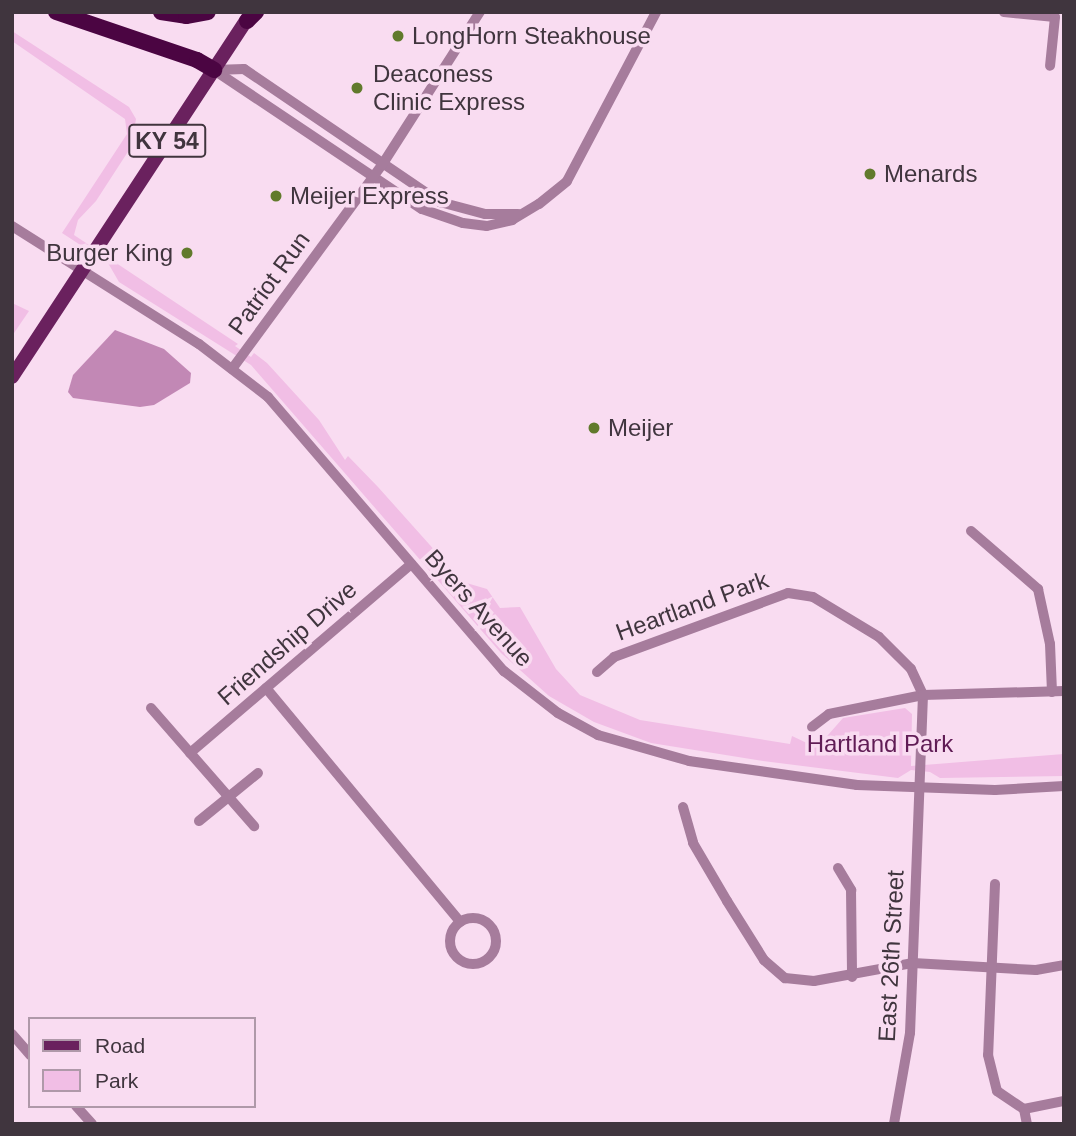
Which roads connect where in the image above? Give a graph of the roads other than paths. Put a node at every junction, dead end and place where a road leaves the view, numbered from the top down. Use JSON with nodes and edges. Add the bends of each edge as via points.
{"nodes":[{"id":1,"x":56,"y":12,"type":"edge"},
{"id":2,"x":161,"y":12,"type":"edge"},
{"id":3,"x":208,"y":12,"type":"edge"},
{"id":4,"x":480,"y":12,"type":"edge"},
{"id":5,"x":656,"y":12,"type":"edge"},
{"id":6,"x":1004,"y":12,"type":"edge"},
{"id":7,"x":251,"y":15,"type":"edge"},
{"id":8,"x":1050,"y":66,"type":"dead end"},
{"id":9,"x":214,"y":70,"type":"junction"},
{"id":10,"x":382,"y":165,"type":"junction"},
{"id":11,"x":373,"y":178,"type":"junction"},
{"id":12,"x":520,"y":214,"type":"junction"},
{"id":13,"x":12,"y":226,"type":"edge"},
{"id":14,"x":82,"y":270,"type":"junction"},
{"id":15,"x":232,"y":369,"type":"junction"},
{"id":16,"x":12,"y":377,"type":"edge"},
{"id":17,"x":971,"y":531,"type":"dead end"},
{"id":18,"x":411,"y":564,"type":"junction"},
{"id":19,"x":597,"y":672,"type":"dead end"},
{"id":20,"x":266,"y":688,"type":"junction"},
{"id":21,"x":1064,"y":691,"type":"edge"},
{"id":22,"x":1052,"y":692,"type":"junction"},
{"id":23,"x":923,"y":695,"type":"junction"},
{"id":24,"x":151,"y":708,"type":"dead end"},
{"id":25,"x":813,"y":727,"type":"dead end"},
{"id":26,"x":190,"y":753,"type":"junction"},
{"id":27,"x":258,"y":773,"type":"dead end"},
{"id":28,"x":1064,"y":786,"type":"edge"},
{"id":29,"x":919,"y":789,"type":"junction"},
{"id":30,"x":229,"y":798,"type":"junction"},
{"id":31,"x":683,"y":807,"type":"dead end"},
{"id":32,"x":199,"y":821,"type":"dead end"},
{"id":33,"x":254,"y":825,"type":"dead end"},
{"id":34,"x":838,"y":868,"type":"dead end"},
{"id":35,"x":995,"y":884,"type":"dead end"},
{"id":36,"x":460,"y":922,"type":"junction"},
{"id":37,"x":913,"y":963,"type":"junction"},
{"id":38,"x":1064,"y":965,"type":"edge"},
{"id":39,"x":993,"y":967,"type":"junction"},
{"id":40,"x":852,"y":977,"type":"junction"},
{"id":41,"x":12,"y":1034,"type":"edge"},
{"id":42,"x":28,"y":1053,"type":"edge"},
{"id":43,"x":1064,"y":1101,"type":"edge"},
{"id":44,"x":78,"y":1108,"type":"edge"},
{"id":45,"x":1024,"y":1109,"type":"junction"},
{"id":46,"x":92,"y":1124,"type":"edge"},
{"id":47,"x":894,"y":1124,"type":"edge"},
{"id":48,"x":1027,"y":1124,"type":"edge"}],
"edges":[{"from":1,"to":9,"type":"highway","via":[[184,55]]},
{"from":2,"to":3,"type":"highway","via":[[186,16]]},
{"from":4,"to":10,"type":"street","name":"Patriot Run"},
{"from":5,"to":12,"type":"street","via":[[567,181],[555,194]]},
{"from":6,"to":8,"type":"street","via":[[1055,17]]},
{"from":7,"to":9,"type":"main road","number":"KY 54"},
{"from":9,"to":10,"type":"street","via":[[244,69]]},
{"from":9,"to":11,"type":"street"},
{"from":9,"to":14,"type":"main road","number":"KY 54"},
{"from":10,"to":11,"type":"street","name":"Patriot Run"},
{"from":10,"to":12,"type":"street","via":[[440,202],[485,214]]},
{"from":11,"to":12,"type":"street","via":[[422,209],[463,223],[498,224]]},
{"from":11,"to":15,"type":"street","name":"Patriot Run"},
{"from":13,"to":14,"type":"street","name":"Byers Avenue"},
{"from":14,"to":15,"type":"street","name":"Byers Avenue"},
{"from":14,"to":16,"type":"main road","number":"KY 54"},
{"from":15,"to":18,"type":"street","name":"Byers Avenue","via":[[268,397]]},
{"from":17,"to":22,"type":"street","via":[[1038,589],[1050,644]]},
{"from":18,"to":20,"type":"street","name":"Friendship Drive"},
{"from":18,"to":29,"type":"street","name":"Byers Avenue","via":[[504,671],[558,713],[598,735],[689,761],[809,780]]},
{"from":19,"to":23,"type":"street","name":"Heartland Park","via":[[614,657],[748,604],[801,594],[879,637],[902,657]]},
{"from":20,"to":26,"type":"street","name":"Friendship Drive"},
{"from":20,"to":36,"type":"street"},
{"from":21,"to":22,"type":"street"},
{"from":22,"to":23,"type":"street"},
{"from":23,"to":25,"type":"street","via":[[829,714]]},
{"from":23,"to":29,"type":"street"},
{"from":24,"to":26,"type":"street"},
{"from":26,"to":30,"type":"street"},
{"from":27,"to":30,"type":"street"},
{"from":28,"to":29,"type":"street","name":"Byers Avenue"},
{"from":29,"to":37,"type":"street","name":"East 26th Street"},
{"from":30,"to":32,"type":"street"},
{"from":30,"to":33,"type":"street"},
{"from":31,"to":40,"type":"street","via":[[693,843],[774,970],[799,981]]},
{"from":34,"to":40,"type":"street","via":[[851,890]]},
{"from":35,"to":39,"type":"street"},
{"from":36,"to":36,"type":"street","via":[[481,919],[493,929],[496,943],[484,961],[469,964],[456,956],[451,935]]},
{"from":37,"to":39,"type":"street"},
{"from":37,"to":40,"type":"street"},
{"from":37,"to":47,"type":"street","name":"East 26th Street","via":[[905,1080]]},
{"from":38,"to":39,"type":"street","via":[[1036,970]]},
{"from":39,"to":45,"type":"street","via":[[988,1055],[997,1091]]},
{"from":41,"to":42,"type":"street"},
{"from":43,"to":45,"type":"street"},
{"from":44,"to":46,"type":"street"},
{"from":45,"to":48,"type":"street"}]}
